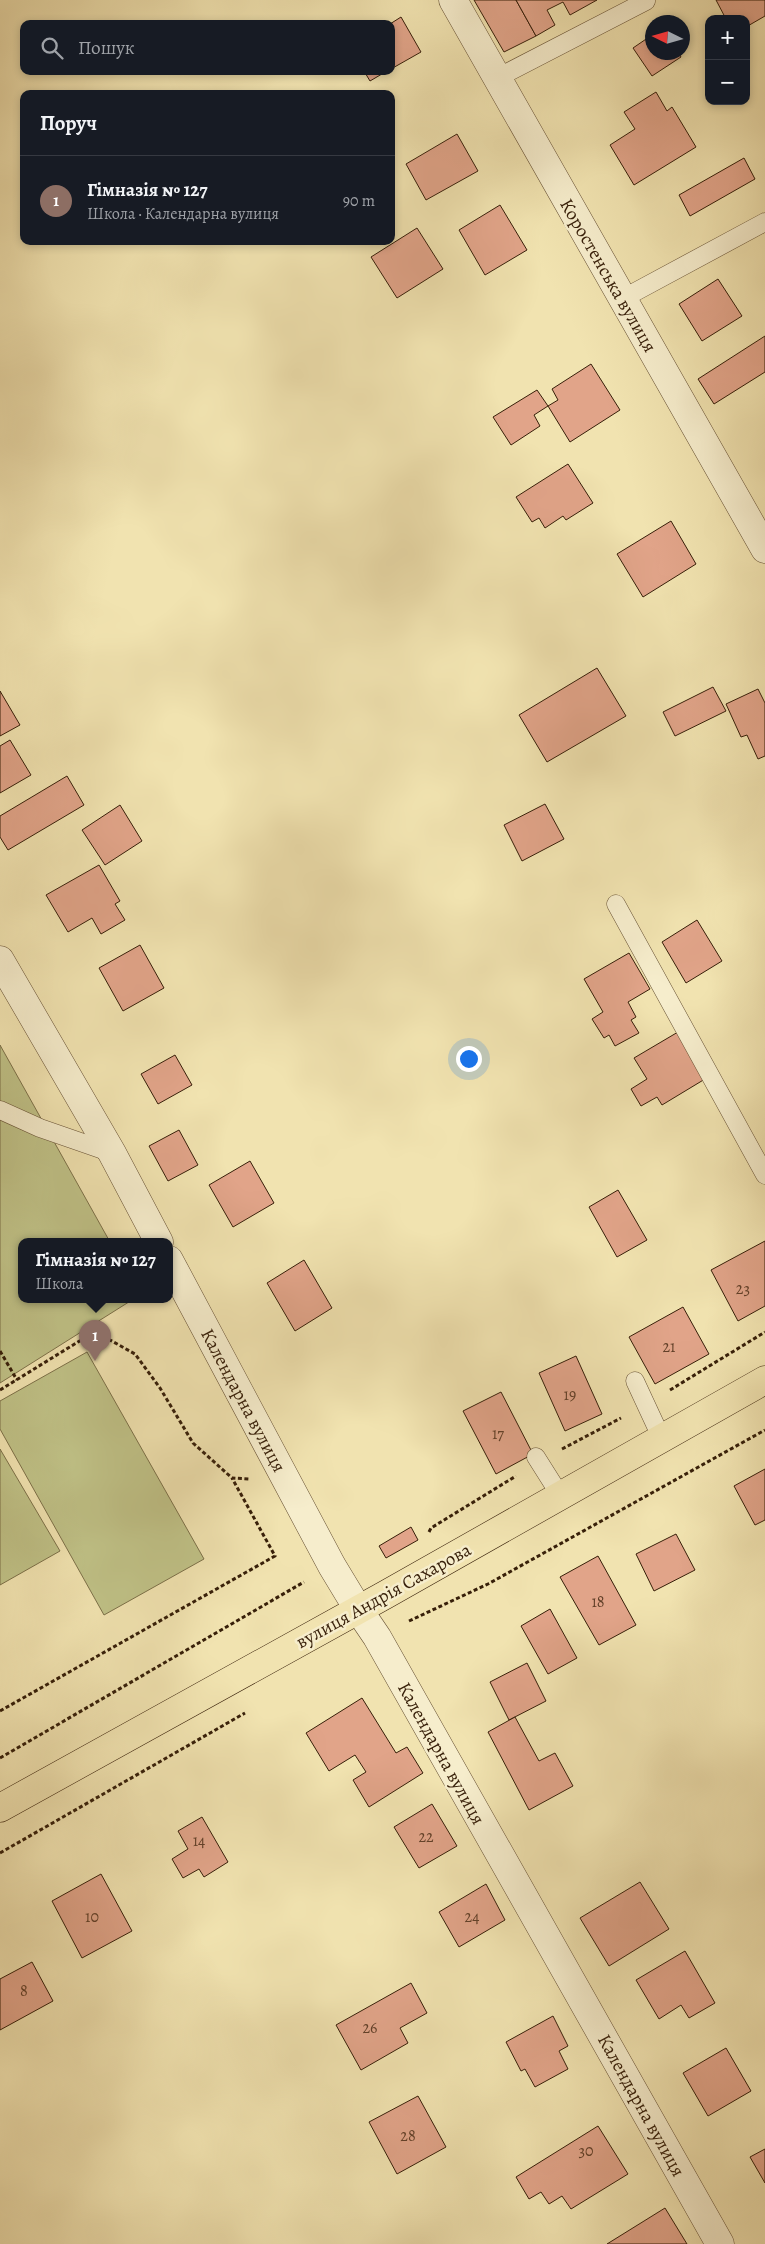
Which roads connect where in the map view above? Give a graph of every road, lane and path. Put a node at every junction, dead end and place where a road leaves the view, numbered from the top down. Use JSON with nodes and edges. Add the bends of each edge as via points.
{"nodes":[{"id":1,"x":452,"y":0,"type":"edge"},
{"id":2,"x":646,"y":1,"type":"edge"},
{"id":3,"x":497,"y":78,"type":"junction"},
{"id":4,"x":765,"y":222,"type":"edge"},
{"id":5,"x":622,"y":299,"type":"junction"},
{"id":6,"x":765,"y":549,"type":"edge"},
{"id":7,"x":616,"y":904,"type":"dead end"},
{"id":8,"x":0,"y":960,"type":"edge"},
{"id":9,"x":0,"y":1110,"type":"edge"},
{"id":10,"x":112,"y":1153,"type":"junction"},
{"id":11,"x":765,"y":1175,"type":"edge"},
{"id":12,"x":158,"y":1238,"type":"edge"},
{"id":13,"x":173,"y":1268,"type":"edge"},
{"id":14,"x":765,"y":1332,"type":"edge"},
{"id":15,"x":0,"y":1351,"type":"edge"},
{"id":16,"x":17,"y":1380,"type":"junction"},
{"id":17,"x":765,"y":1380,"type":"edge"},
{"id":18,"x":635,"y":1381,"type":"dead end"},
{"id":19,"x":0,"y":1390,"type":"edge"},
{"id":20,"x":646,"y":1404,"type":"junction"},
{"id":21,"x":662,"y":1437,"type":"junction"},
{"id":22,"x":538,"y":1459,"type":"junction"},
{"id":23,"x":232,"y":1478,"type":"junction"},
{"id":24,"x":287,"y":1482,"type":"junction"},
{"id":25,"x":560,"y":1495,"type":"junction"},
{"id":26,"x":427,"y":1534,"type":"dead end"},
{"id":27,"x":332,"y":1566,"type":"junction"},
{"id":28,"x":358,"y":1610,"type":"junction"},
{"id":29,"x":0,"y":1711,"type":"edge"},
{"id":30,"x":0,"y":1758,"type":"edge"},
{"id":31,"x":0,"y":1808,"type":"edge"},
{"id":32,"x":720,"y":2244,"type":"edge"}],
"edges":[{"from":1,"to":3,"type":"street","name":"Коростенська вулиця"},
{"from":2,"to":3,"type":"lane"},
{"from":3,"to":5,"type":"street","name":"Коростенська вулиця"},
{"from":4,"to":5,"type":"lane"},
{"from":5,"to":6,"type":"street","name":"Коростенська вулиця"},
{"from":7,"to":11,"type":"lane"},
{"from":8,"to":10,"type":"street"},
{"from":9,"to":10,"type":"lane"},
{"from":10,"to":12,"type":"street"},
{"from":13,"to":24,"type":"street","name":"Календарна вулиця"},
{"from":14,"to":20,"type":"path"},
{"from":15,"to":16,"type":"path"},
{"from":16,"to":19,"type":"path"},
{"from":16,"to":23,"type":"path","via":[[86,1337],[110,1340],[135,1354],[193,1442]]},
{"from":17,"to":21,"type":"main road","name":"вулиця Андрія Сахарова"},
{"from":18,"to":20,"type":"lane"},
{"from":20,"to":21,"type":"lane"},
{"from":20,"to":22,"type":"path"},
{"from":21,"to":25,"type":"main road","name":"вулиця Андрія Сахарова"},
{"from":22,"to":25,"type":"lane"},
{"from":22,"to":26,"type":"path","via":[[431,1528]]},
{"from":23,"to":24,"type":"path"},
{"from":23,"to":29,"type":"path","via":[[275,1556]]},
{"from":24,"to":27,"type":"street","name":"Календарна вулиця"},
{"from":25,"to":28,"type":"main road","name":"вулиця Андрія Сахарова"},
{"from":27,"to":28,"type":"street","name":"Календарна вулиця"},
{"from":27,"to":30,"type":"path"},
{"from":28,"to":31,"type":"main road","name":"вулиця Андрія Сахарова"},
{"from":28,"to":32,"type":"street","name":"Календарна вулиця","via":[[382,1646]]}]}
